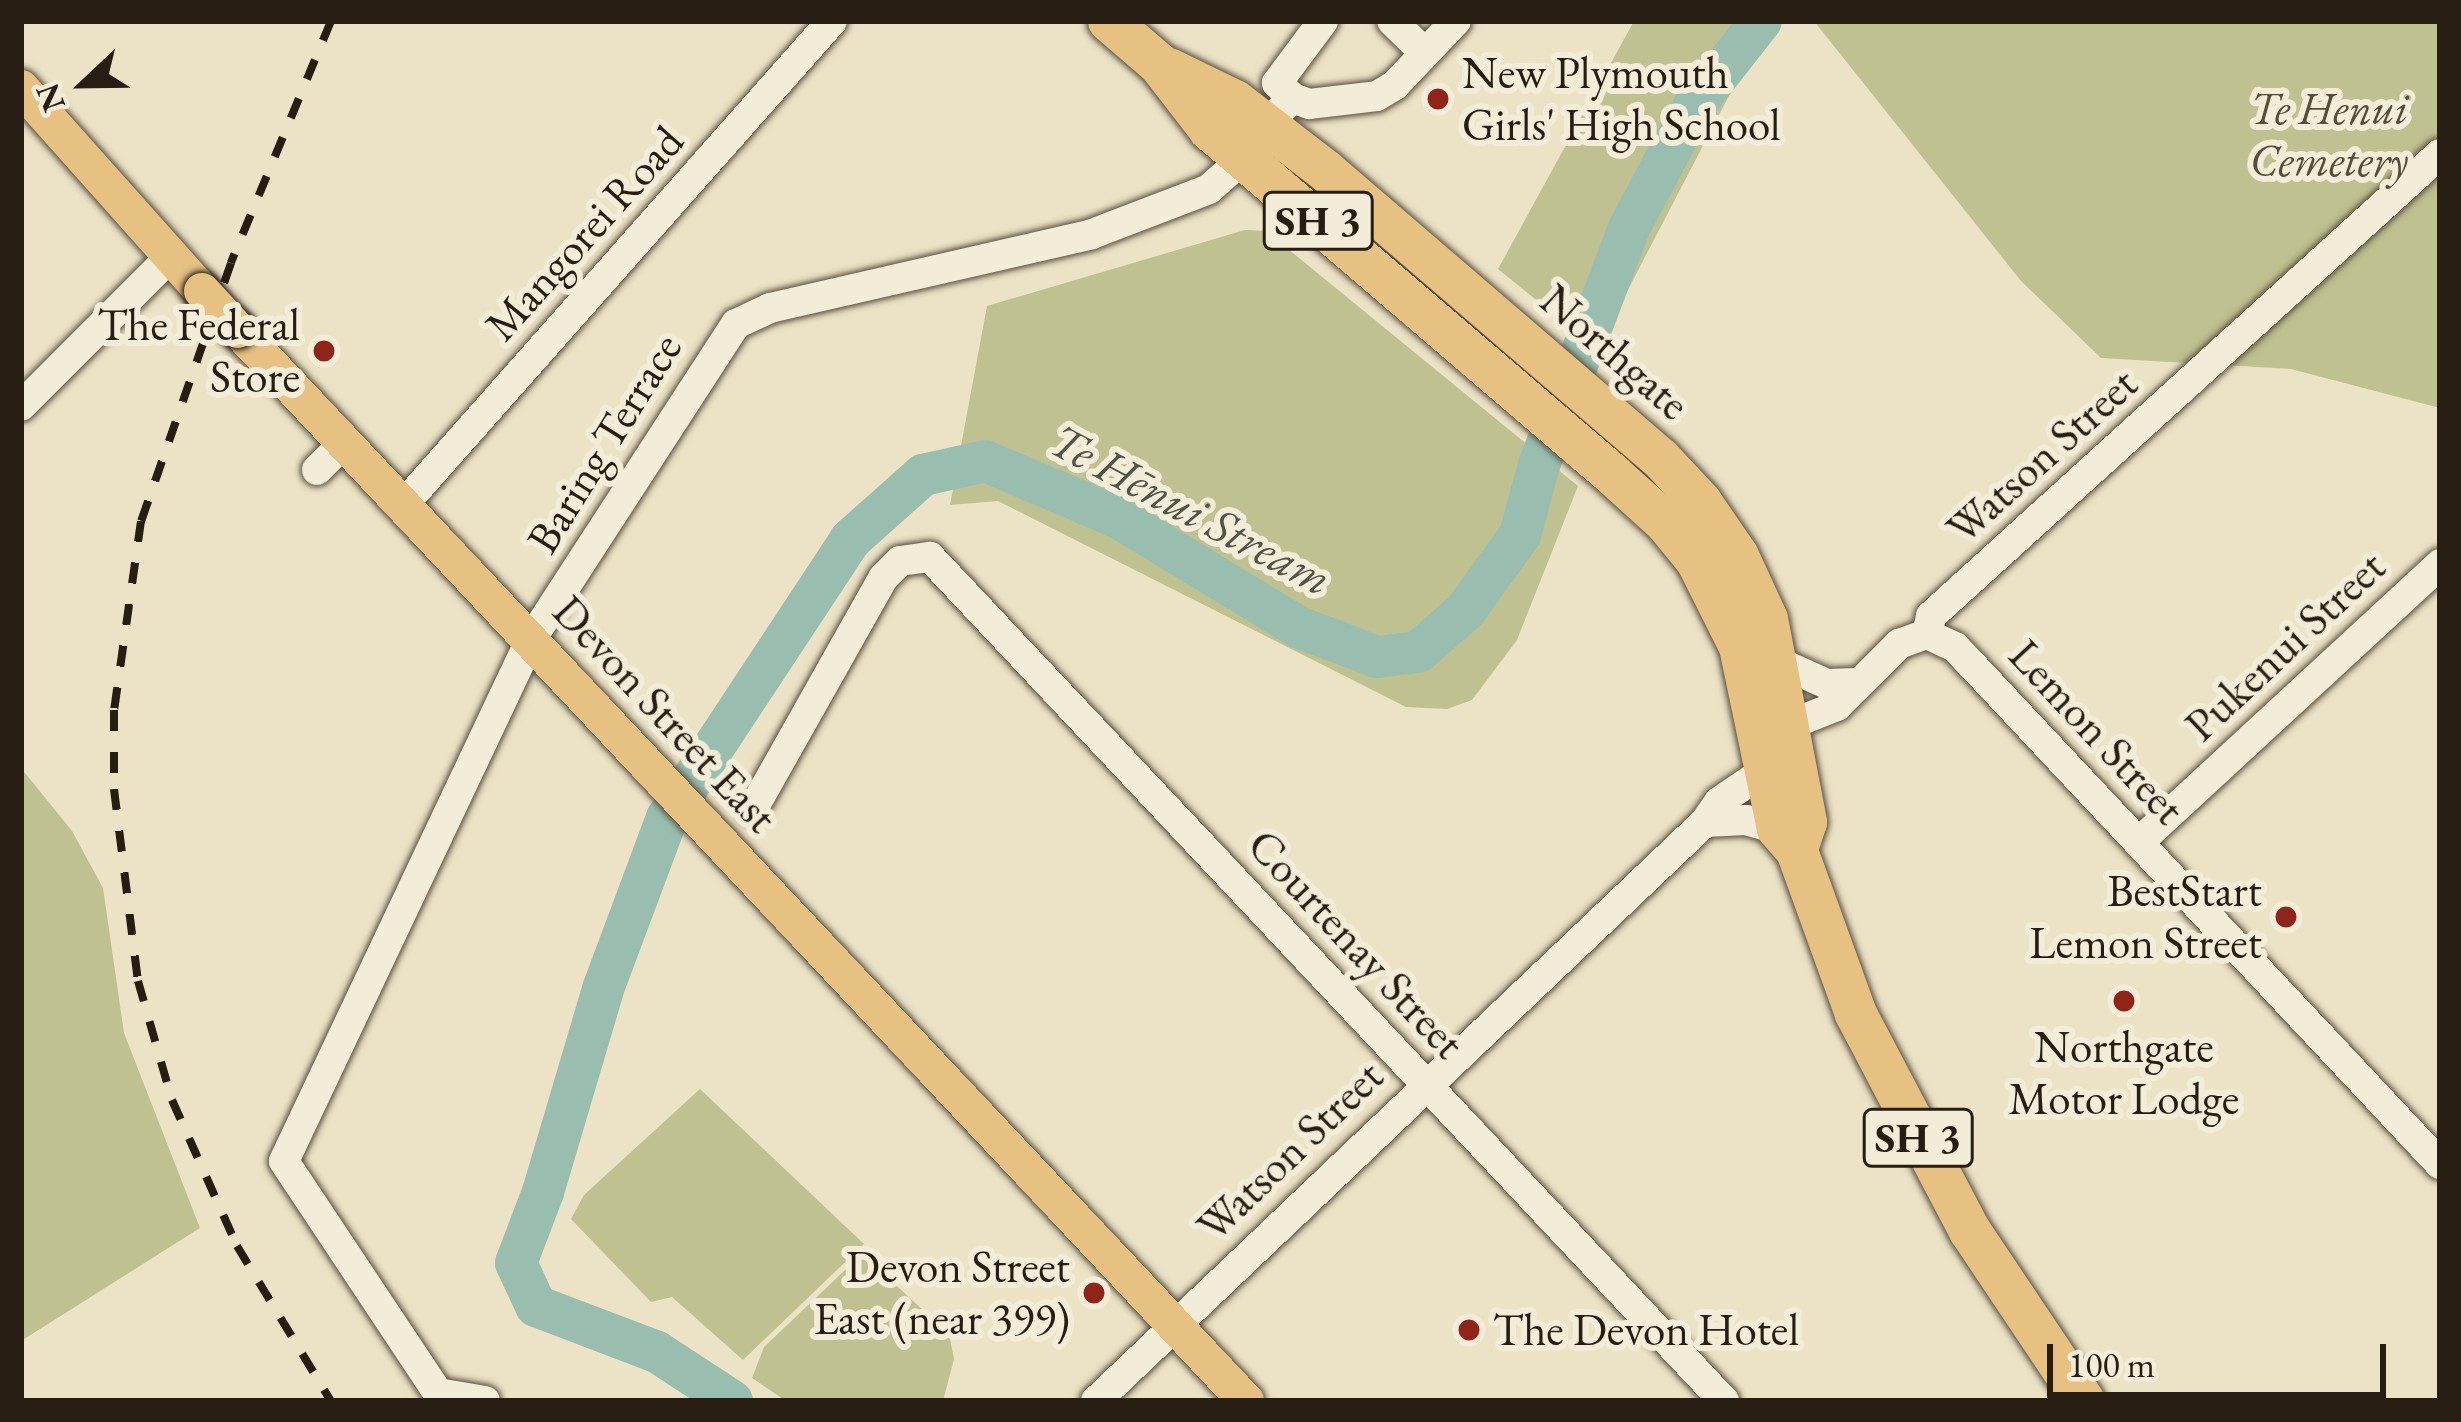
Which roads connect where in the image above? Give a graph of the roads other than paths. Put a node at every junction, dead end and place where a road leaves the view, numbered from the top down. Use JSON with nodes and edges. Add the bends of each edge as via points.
{"nodes":[{"id":1,"x":832,"y":21,"type":"edge"},
{"id":2,"x":1109,"y":21,"type":"edge"},
{"id":3,"x":1322,"y":21,"type":"edge"},
{"id":4,"x":1393,"y":21,"type":"edge"},
{"id":5,"x":1456,"y":21,"type":"edge"},
{"id":6,"x":1423,"y":51,"type":"junction"},
{"id":7,"x":21,"y":88,"type":"edge"},
{"id":8,"x":1268,"y":127,"type":"junction"},
{"id":9,"x":2440,"y":154,"type":"edge"},
{"id":10,"x":170,"y":257,"type":"junction"},
{"id":11,"x":21,"y":406,"type":"edge"},
{"id":12,"x":404,"y":505,"type":"junction"},
{"id":13,"x":2440,"y":564,"type":"edge"},
{"id":14,"x":1927,"y":634,"type":"junction"},
{"id":15,"x":530,"y":641,"type":"junction"},
{"id":16,"x":1778,"y":662,"type":"junction"},
{"id":17,"x":1856,"y":683,"type":"junction"},
{"id":18,"x":1789,"y":725,"type":"junction"},
{"id":19,"x":1766,"y":770,"type":"junction"},
{"id":20,"x":753,"y":809,"type":"dead end"},
{"id":21,"x":1705,"y":821,"type":"junction"},
{"id":22,"x":1788,"y":840,"type":"junction"},
{"id":23,"x":2139,"y":842,"type":"junction"},
{"id":24,"x":1426,"y":1084,"type":"junction"},
{"id":25,"x":2440,"y":1164,"type":"edge"},
{"id":26,"x":1173,"y":1325,"type":"junction"},
{"id":27,"x":440,"y":1397,"type":"edge"},
{"id":28,"x":485,"y":1401,"type":"edge"},
{"id":29,"x":1096,"y":1401,"type":"edge"},
{"id":30,"x":1246,"y":1401,"type":"edge"},
{"id":31,"x":1724,"y":1401,"type":"edge"},
{"id":32,"x":2084,"y":1401,"type":"edge"}],
"edges":[{"from":1,"to":12,"type":"street","name":"Mangorei Road"},
{"from":2,"to":8,"type":"highway","name":"Northgate","number":"SH 3","via":[[1159,64],[1210,130]]},
{"from":3,"to":8,"type":"street","via":[[1276,83]]},
{"from":4,"to":6,"type":"street"},
{"from":5,"to":6,"type":"street"},
{"from":6,"to":8,"type":"street","via":[[1376,96],[1309,104]]},
{"from":7,"to":10,"type":"main road","name":"Devon Street East"},
{"from":8,"to":15,"type":"street","name":"Baring Terrace","via":[[1209,189],[1092,234],[770,308],[736,324]]},
{"from":8,"to":16,"type":"highway","name":"Northgate","number":"SH 3","via":[[1660,458],[1738,556]]},
{"from":8,"to":19,"type":"highway","name":"Northgate","number":"SH 3","via":[[1489,368],[1665,522],[1719,594],[1745,664]]},
{"from":9,"to":14,"type":"street","name":"Watson Street","via":[[1931,616]]},
{"from":10,"to":11,"type":"street"},
{"from":10,"to":12,"type":"main road","name":"Devon Street East","bridge":true,"via":[[238,329],[330,457]]},
{"from":12,"to":15,"type":"main road","name":"Devon Street East"},
{"from":13,"to":23,"type":"street","name":"Pukenui Street"},
{"from":14,"to":17,"type":"street","name":"Watson Street","via":[[1899,644]]},
{"from":14,"to":23,"type":"street","name":"Lemon Street","via":[[1964,656]]},
{"from":15,"to":26,"type":"main road","name":"Devon Street East"},
{"from":15,"to":27,"type":"street","name":"Baring Terrace","via":[[284,1161]]},
{"from":16,"to":17,"type":"street","via":[[1827,684]]},
{"from":16,"to":18,"type":"highway","name":"Northgate","number":"SH 3"},
{"from":17,"to":18,"type":"street","name":"Watson Street","via":[[1837,706]]},
{"from":18,"to":22,"type":"highway","name":"Northgate","number":"SH 3","via":[[1806,822]]},
{"from":19,"to":21,"type":"street","name":"Watson Street","via":[[1730,792]]},
{"from":19,"to":22,"type":"highway","name":"Northgate","number":"SH 3"},
{"from":20,"to":24,"type":"street","name":"Courtenay Street","via":[[883,578],[918,555],[942,567]]},
{"from":21,"to":22,"type":"street","via":[[1732,819]]},
{"from":21,"to":24,"type":"street","name":"Watson Street"},
{"from":22,"to":32,"type":"highway","name":"Northgate","number":"SH 3","via":[[1856,1014],[1931,1164]]},
{"from":23,"to":25,"type":"street","name":"Lemon Street"},
{"from":24,"to":26,"type":"street","name":"Watson Street"},
{"from":24,"to":31,"type":"street","name":"Courtenay Street"},
{"from":26,"to":29,"type":"street","name":"Watson Street"},
{"from":26,"to":30,"type":"main road","name":"Devon Street East"},
{"from":27,"to":28,"type":"street"}]}
